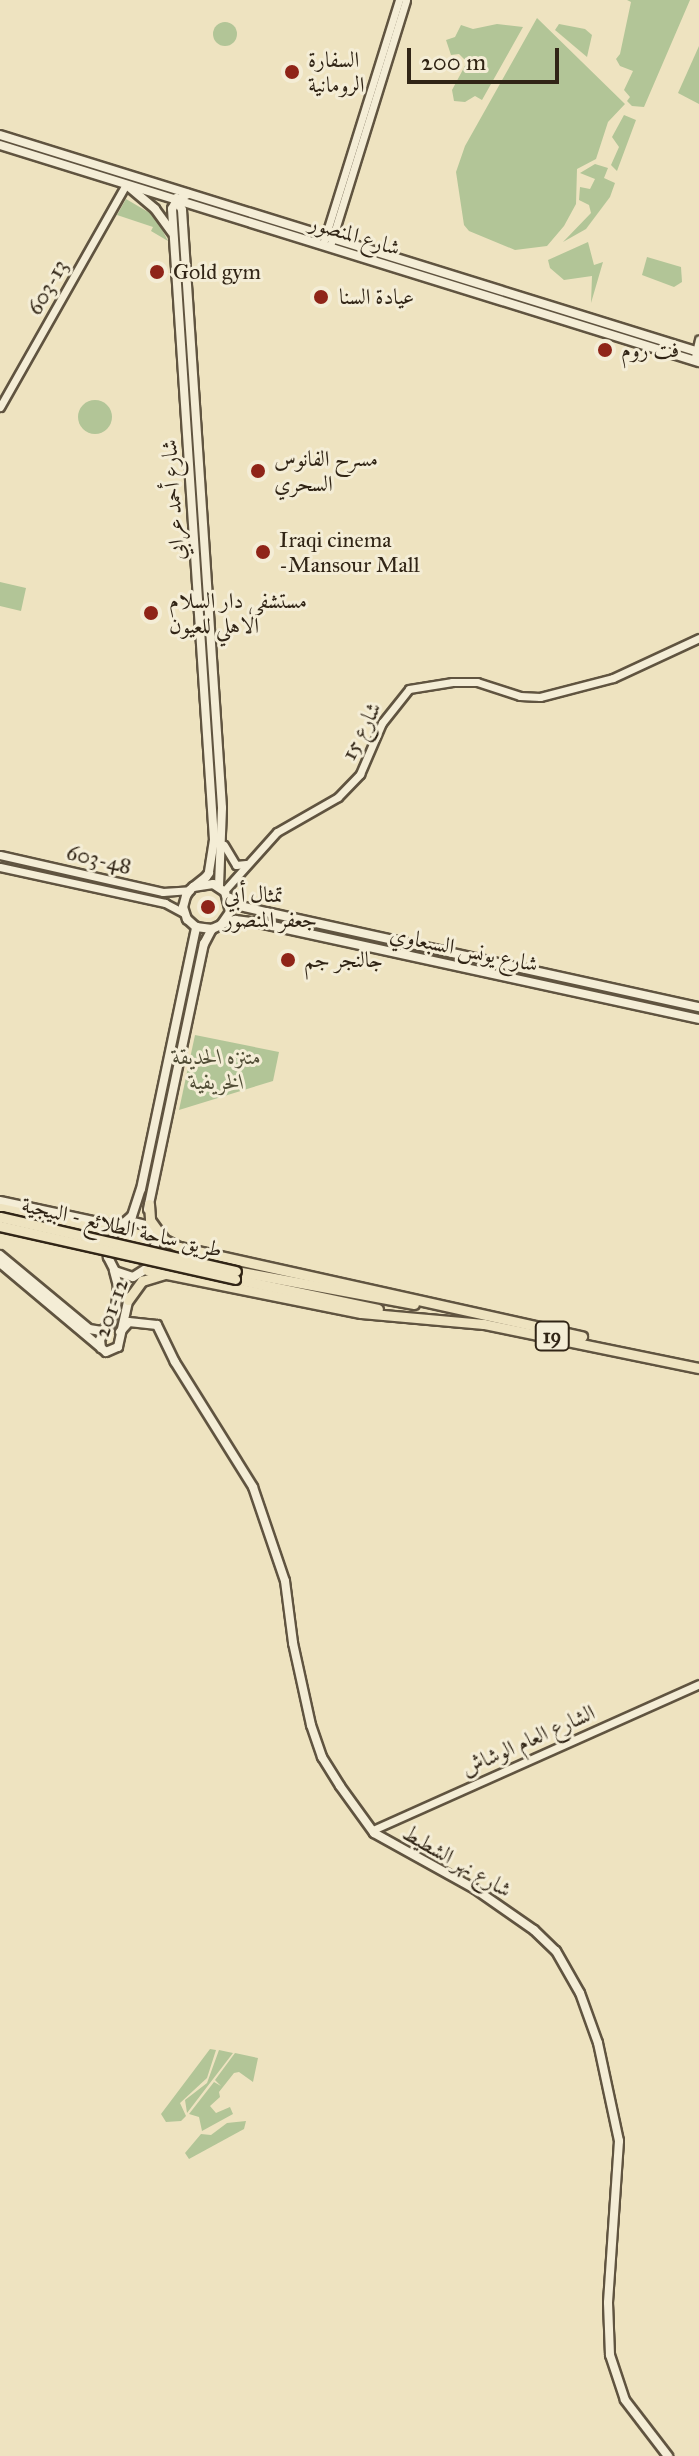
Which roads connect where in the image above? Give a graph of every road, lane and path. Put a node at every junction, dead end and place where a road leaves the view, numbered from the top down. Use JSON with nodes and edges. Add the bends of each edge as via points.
{"nodes":[{"id":1,"x":399,"y":0,"type":"edge"},
{"id":2,"x":406,"y":0,"type":"edge"},
{"id":3,"x":0,"y":135,"type":"edge"},
{"id":4,"x":0,"y":145,"type":"edge"},
{"id":5,"x":126,"y":184,"type":"junction"},
{"id":6,"x":168,"y":188,"type":"junction"},
{"id":7,"x":188,"y":194,"type":"junction"},
{"id":8,"x":177,"y":200,"type":"junction"},
{"id":9,"x":208,"y":210,"type":"junction"},
{"id":10,"x":179,"y":234,"type":"junction"},
{"id":11,"x":328,"y":240,"type":"junction"},
{"id":12,"x":699,"y":339,"type":"edge"},
{"id":13,"x":697,"y":357,"type":"edge"},
{"id":14,"x":0,"y":407,"type":"edge"},
{"id":15,"x":699,"y":638,"type":"edge"},
{"id":16,"x":224,"y":845,"type":"junction"},
{"id":17,"x":0,"y":855,"type":"edge"},
{"id":18,"x":20,"y":860,"type":"junction"},
{"id":19,"x":248,"y":863,"type":"junction"},
{"id":20,"x":0,"y":867,"type":"edge"},
{"id":21,"x":18,"y":871,"type":"junction"},
{"id":22,"x":192,"y":889,"type":"junction"},
{"id":23,"x":224,"y":892,"type":"junction"},
{"id":24,"x":184,"y":913,"type":"junction"},
{"id":25,"x":196,"y":927,"type":"junction"},
{"id":26,"x":217,"y":927,"type":"junction"},
{"id":27,"x":699,"y":1007,"type":"edge"},
{"id":28,"x":699,"y":1019,"type":"edge"},
{"id":29,"x":0,"y":1201,"type":"edge"},
{"id":30,"x":137,"y":1201,"type":"junction"},
{"id":31,"x":149,"y":1204,"type":"junction"},
{"id":32,"x":0,"y":1208,"type":"edge"},
{"id":33,"x":0,"y":1217,"type":"edge"},
{"id":34,"x":102,"y":1224,"type":"junction"},
{"id":35,"x":121,"y":1225,"type":"junction"},
{"id":36,"x":0,"y":1226,"type":"edge"},
{"id":37,"x":153,"y":1232,"type":"junction"},
{"id":38,"x":179,"y":1247,"type":"junction"},
{"id":39,"x":0,"y":1255,"type":"edge"},
{"id":40,"x":0,"y":1263,"type":"edge"},
{"id":41,"x":111,"y":1265,"type":"junction"},
{"id":42,"x":147,"y":1270,"type":"junction"},
{"id":43,"x":181,"y":1275,"type":"junction"},
{"id":44,"x":236,"y":1275,"type":"junction"},
{"id":45,"x":127,"y":1303,"type":"junction"},
{"id":46,"x":477,"y":1312,"type":"junction"},
{"id":47,"x":404,"y":1314,"type":"junction"},
{"id":48,"x":136,"y":1322,"type":"junction"},
{"id":49,"x":111,"y":1323,"type":"junction"},
{"id":50,"x":120,"y":1332,"type":"junction"},
{"id":51,"x":101,"y":1349,"type":"junction"},
{"id":52,"x":699,"y":1362,"type":"edge"},
{"id":53,"x":699,"y":1368,"type":"edge"},
{"id":54,"x":699,"y":1684,"type":"edge"},
{"id":55,"x":373,"y":1830,"type":"junction"},
{"id":56,"x":668,"y":2456,"type":"edge"}],
"edges":[{"from":1,"to":11,"type":"street"},
{"from":2,"to":11,"type":"street"},
{"from":3,"to":6,"type":"main road","name":"شارع المنصور"},
{"from":4,"to":5,"type":"main road","name":"شارع المنصور"},
{"from":5,"to":8,"type":"main road","name":"شارع المنصور"},
{"from":5,"to":10,"type":"main road"},
{"from":5,"to":14,"type":"street","name":"603-13"},
{"from":6,"to":7,"type":"main road","name":"شارع المنصور"},
{"from":6,"to":8,"type":"main road"},
{"from":7,"to":8,"type":"main road"},
{"from":7,"to":11,"type":"main road","name":"شارع المنصور"},
{"from":8,"to":9,"type":"main road","name":"شارع المنصور"},
{"from":8,"to":10,"type":"main road","name":"شارع أحمد عرابي","via":[[172,209]]},
{"from":9,"to":10,"type":"main road","via":[[188,217]]},
{"from":9,"to":11,"type":"main road","name":"شارع المنصور"},
{"from":10,"to":16,"type":"main road","name":"شارع أحمد عرابي"},
{"from":10,"to":22,"type":"main road","name":"شارع أحمد عرابي","via":[[214,840],[209,873]]},
{"from":11,"to":13,"type":"main road","name":"شارع المنصور"},
{"from":12,"to":13,"type":"street"},
{"from":15,"to":19,"type":"street","name":"شارع 15","via":[[613,678],[540,697],[477,682],[409,689],[388,712],[360,774],[338,797],[277,832]]},
{"from":16,"to":19,"type":"street","via":[[236,865]]},
{"from":16,"to":23,"type":"main road","name":"شارع أحمد عرابي"},
{"from":17,"to":18,"type":"street","name":"603-48"},
{"from":18,"to":21,"type":"street"},
{"from":18,"to":22,"type":"street","name":"603-48","via":[[163,892]]},
{"from":19,"to":23,"type":"street","name":"شارع 15"},
{"from":20,"to":21,"type":"street","name":"603-48"},
{"from":21,"to":24,"type":"street","name":"603-48","via":[[165,903]]},
{"from":22,"to":23,"type":"main road","via":[[206,883]]},
{"from":22,"to":24,"type":"main road"},
{"from":23,"to":26,"type":"main road","via":[[230,912]]},
{"from":23,"to":27,"type":"main road","name":"شارع يونس السبعاوي","via":[[240,906]]},
{"from":24,"to":25,"type":"main road"},
{"from":25,"to":26,"type":"main road"},
{"from":25,"to":30,"type":"main road"},
{"from":26,"to":28,"type":"main road","name":"شارع يونس السبعاوي","via":[[235,920],[259,923]]},
{"from":26,"to":31,"type":"main road","via":[[204,944]]},
{"from":29,"to":34,"type":"main road"},
{"from":30,"to":34,"type":"main road","via":[[126,1217]]},
{"from":30,"to":35,"type":"main road","via":[[132,1216]]},
{"from":31,"to":37,"type":"main road","via":[[147,1220]]},
{"from":31,"to":38,"type":"main road","via":[[157,1231]]},
{"from":32,"to":35,"type":"main road","via":[[107,1231]]},
{"from":33,"to":44,"type":"main road","name":"طريق ساحة الطلائع - البيجية","bridge":true},
{"from":34,"to":35,"type":"main road"},
{"from":35,"to":37,"type":"main road","via":[[141,1222]]},
{"from":35,"to":41,"type":"main road","via":[[109,1250]]},
{"from":36,"to":44,"type":"main road","name":"طريق ساحة الطلائع - البيجية","bridge":true},
{"from":37,"to":38,"type":"main road"},
{"from":37,"to":42,"type":"main road","via":[[154,1254]]},
{"from":38,"to":46,"type":"main road"},
{"from":39,"to":49,"type":"main road","via":[[85,1327],[102,1331]]},
{"from":40,"to":51,"type":"main road"},
{"from":41,"to":42,"type":"main road","via":[[129,1277]]},
{"from":41,"to":49,"type":"main road","name":"201-12","via":[[118,1286]]},
{"from":42,"to":43,"type":"main road"},
{"from":42,"to":45,"type":"main road","name":"201-12"},
{"from":43,"to":45,"type":"main road","via":[[150,1276],[135,1287]]},
{"from":43,"to":47,"type":"main road","via":[[345,1310]]},
{"from":44,"to":46,"type":"main road"},
{"from":44,"to":47,"type":"main road"},
{"from":45,"to":48,"type":"main road","via":[[127,1317]]},
{"from":45,"to":50,"type":"main road","name":"201-12"},
{"from":46,"to":52,"type":"main road","number":"19"},
{"from":47,"to":53,"type":"main road","number":"19","via":[[499,1326]]},
{"from":48,"to":50,"type":"main road","via":[[125,1324]]},
{"from":48,"to":55,"type":"main road","name":"شارع نهر الشطيط","via":[[157,1325],[253,1487],[285,1581],[314,1736],[334,1777]]},
{"from":49,"to":51,"type":"main road","name":"201-12","via":[[100,1340]]},
{"from":50,"to":51,"type":"main road","name":"201-12","via":[[116,1350]]},
{"from":54,"to":55,"type":"street","name":"الشارع العام الوشاش"},
{"from":55,"to":56,"type":"main road","name":"شارع نهر الشطيط","via":[[534,1930],[556,1951],[580,1993],[601,2054],[619,2141],[608,2303],[610,2355],[625,2400]]}]}
